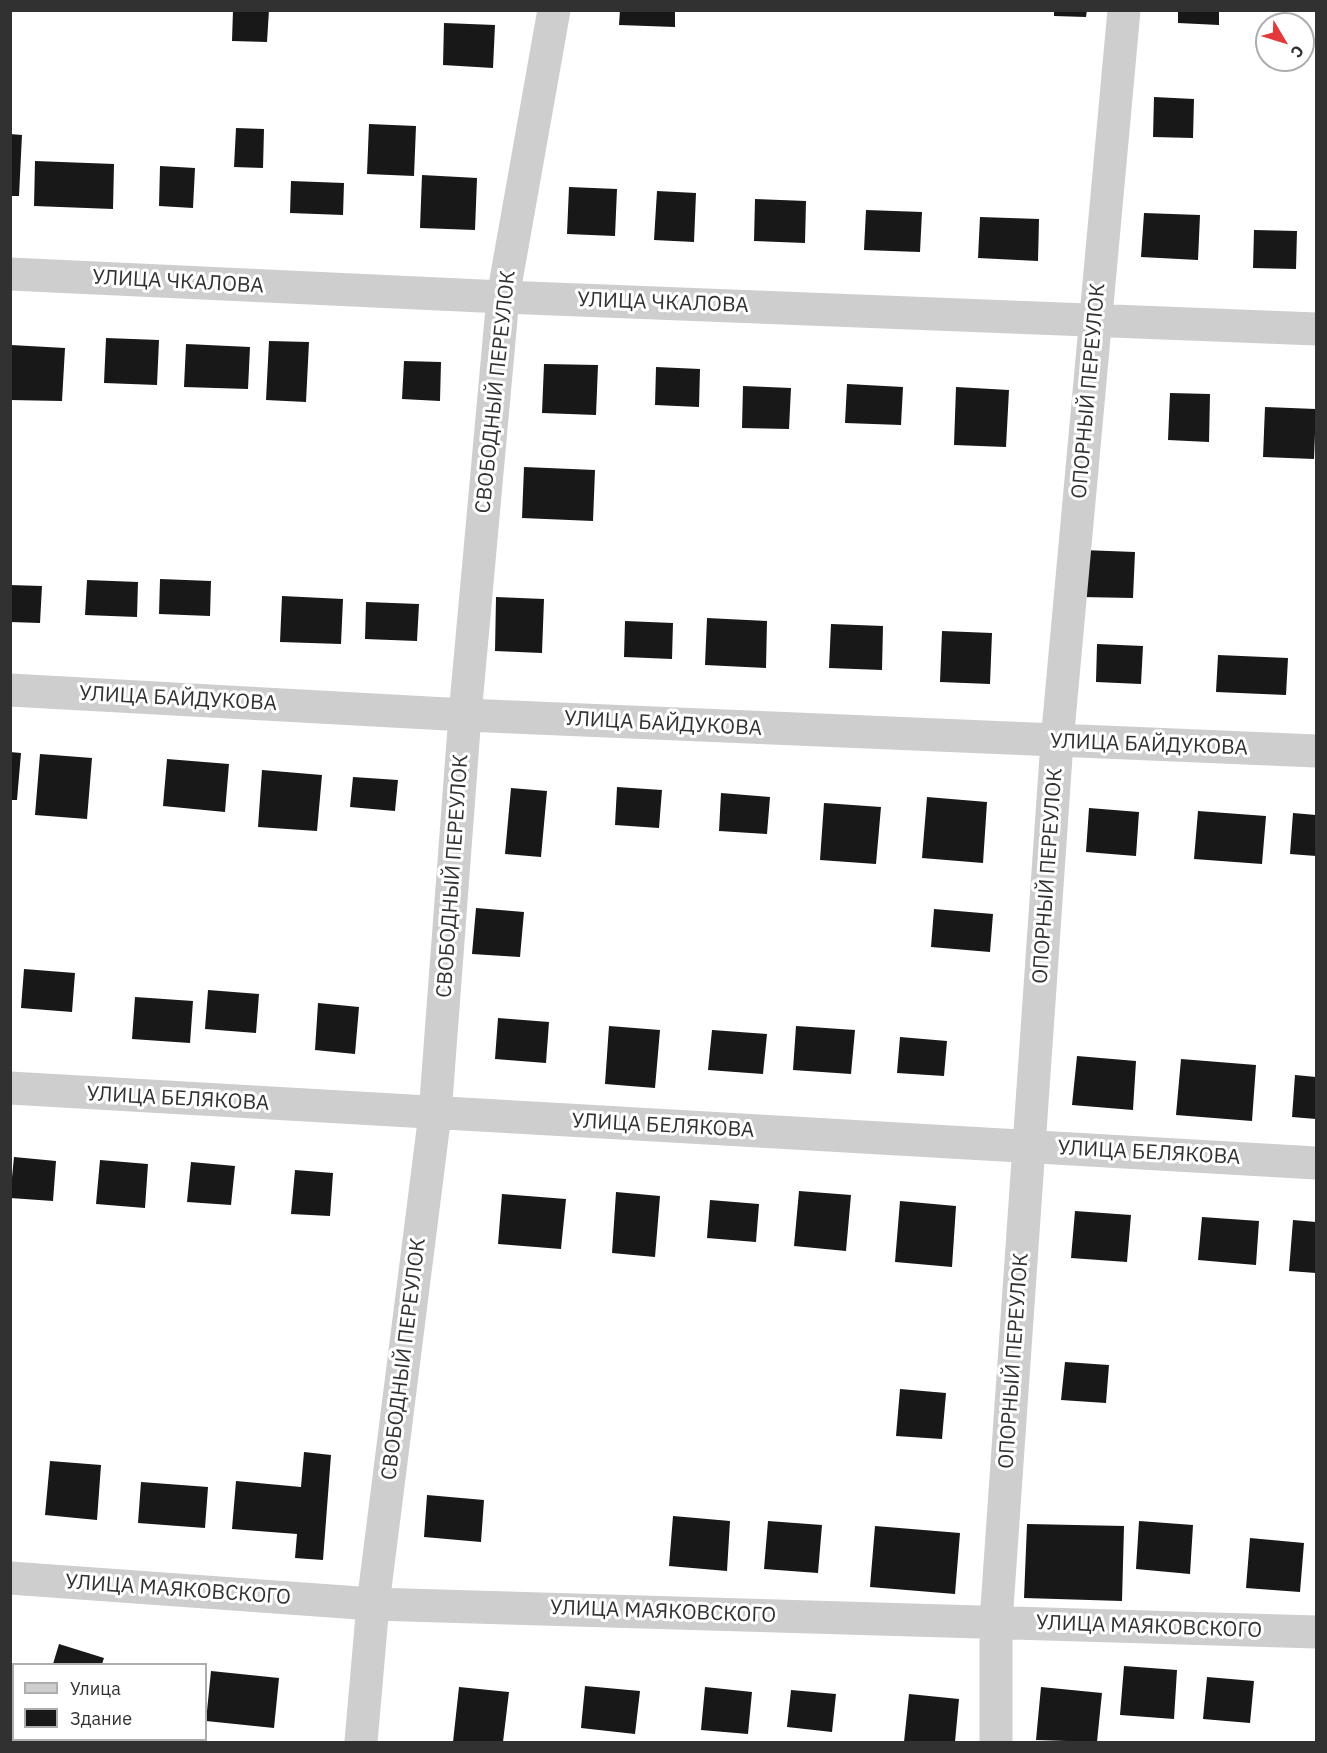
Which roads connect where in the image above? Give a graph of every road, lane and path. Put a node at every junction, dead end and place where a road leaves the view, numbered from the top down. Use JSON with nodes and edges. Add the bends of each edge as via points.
{"nodes":[{"id":1,"x":554,"y":10,"type":"edge"},
{"id":2,"x":1124,"y":10,"type":"edge"},
{"id":3,"x":10,"y":274,"type":"edge"},
{"id":4,"x":503,"y":297,"type":"junction"},
{"id":5,"x":1095,"y":319,"type":"junction"},
{"id":6,"x":1317,"y":329,"type":"edge"},
{"id":7,"x":10,"y":690,"type":"edge"},
{"id":8,"x":465,"y":715,"type":"junction"},
{"id":9,"x":1057,"y":742,"type":"junction"},
{"id":10,"x":1317,"y":751,"type":"edge"},
{"id":11,"x":10,"y":1088,"type":"edge"},
{"id":12,"x":435,"y":1114,"type":"junction"},
{"id":13,"x":1030,"y":1146,"type":"junction"},
{"id":14,"x":1317,"y":1163,"type":"edge"},
{"id":15,"x":10,"y":1578,"type":"edge"},
{"id":16,"x":373,"y":1604,"type":"junction"},
{"id":17,"x":996,"y":1622,"type":"junction"},
{"id":18,"x":1317,"y":1632,"type":"edge"},
{"id":19,"x":361,"y":1743,"type":"edge"},
{"id":20,"x":996,"y":1743,"type":"edge"}],
"edges":[{"from":1,"to":4,"type":"street","name":"СВОБОДНЫЙ ПЕРЕУЛОК"},
{"from":2,"to":5,"type":"street","name":"ОПОРНЫЙ ПЕРЕУЛОК"},
{"from":3,"to":4,"type":"street","name":"УЛИЦА ЧКАЛОВА"},
{"from":4,"to":5,"type":"street","name":"УЛИЦА ЧКАЛОВА"},
{"from":4,"to":8,"type":"street","name":"СВОБОДНЫЙ ПЕРЕУЛОК"},
{"from":5,"to":6,"type":"street","name":"УЛИЦА ЧКАЛОВА"},
{"from":5,"to":9,"type":"street","name":"ОПОРНЫЙ ПЕРЕУЛОК"},
{"from":7,"to":8,"type":"street","name":"УЛИЦА БАЙДУКОВА"},
{"from":8,"to":9,"type":"street","name":"УЛИЦА БАЙДУКОВА"},
{"from":8,"to":12,"type":"street","name":"СВОБОДНЫЙ ПЕРЕУЛОК"},
{"from":9,"to":10,"type":"street","name":"УЛИЦА БАЙДУКОВА"},
{"from":9,"to":13,"type":"street","name":"ОПОРНЫЙ ПЕРЕУЛОК"},
{"from":11,"to":12,"type":"street","name":"УЛИЦА БЕЛЯКОВА"},
{"from":12,"to":13,"type":"street","name":"УЛИЦА БЕЛЯКОВА"},
{"from":12,"to":16,"type":"street","name":"СВОБОДНЫЙ ПЕРЕУЛОК"},
{"from":13,"to":14,"type":"street","name":"УЛИЦА БЕЛЯКОВА"},
{"from":13,"to":17,"type":"street","name":"ОПОРНЫЙ ПЕРЕУЛОК"},
{"from":15,"to":16,"type":"street","name":"УЛИЦА МАЯКОВСКОГО"},
{"from":16,"to":17,"type":"street","name":"УЛИЦА МАЯКОВСКОГО"},
{"from":16,"to":19,"type":"street","name":"СВОБОДНЫЙ ПЕРЕУЛОК"},
{"from":17,"to":18,"type":"street","name":"УЛИЦА МАЯКОВСКОГО"},
{"from":17,"to":20,"type":"street","name":"ОПОРНЫЙ ПЕРЕУЛОК"}]}
